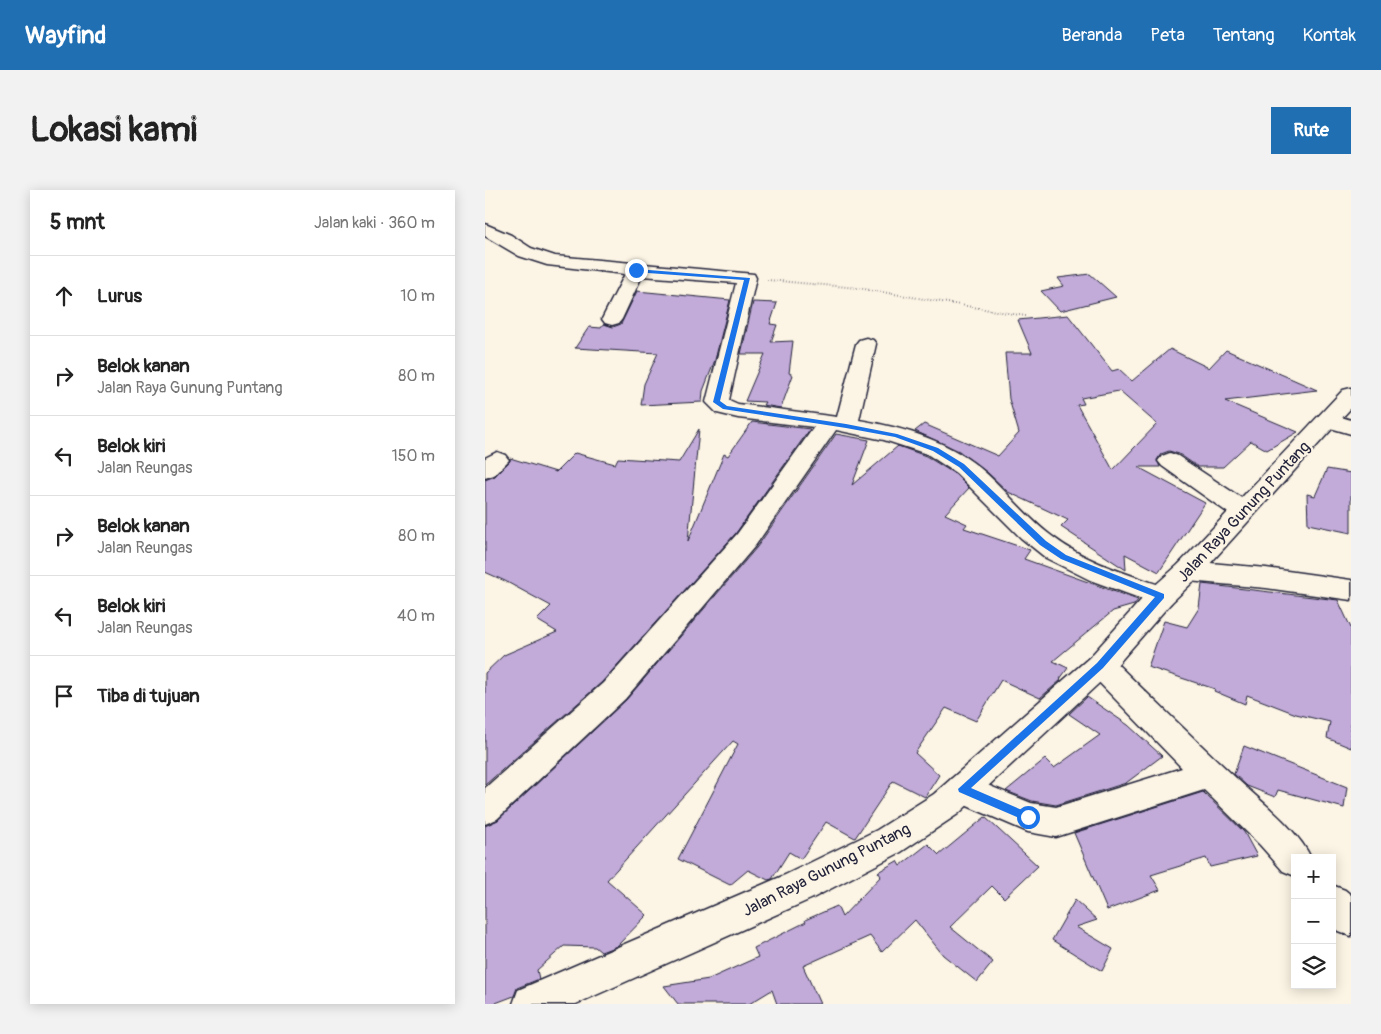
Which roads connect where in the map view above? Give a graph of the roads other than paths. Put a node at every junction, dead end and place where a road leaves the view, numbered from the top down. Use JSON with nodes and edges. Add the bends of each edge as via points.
{"nodes":[{"id":1,"x":485,"y":229,"type":"edge"},
{"id":2,"x":636,"y":270,"type":"junction"},
{"id":3,"x":611,"y":319,"type":"dead end"},
{"id":4,"x":866,"y":344,"type":"dead end"},
{"id":5,"x":1351,"y":395,"type":"edge"},
{"id":6,"x":1327,"y":420,"type":"junction"},
{"id":7,"x":837,"y":424,"type":"junction"},
{"id":8,"x":1351,"y":427,"type":"edge"},
{"id":9,"x":1170,"y":461,"type":"dead end"},
{"id":10,"x":1243,"y":511,"type":"junction"},
{"id":11,"x":1188,"y":571,"type":"junction"},
{"id":12,"x":1351,"y":590,"type":"edge"},
{"id":13,"x":1161,"y":596,"type":"junction"},
{"id":14,"x":1100,"y":665,"type":"junction"},
{"id":15,"x":1210,"y":774,"type":"junction"},
{"id":16,"x":963,"y":789,"type":"junction"},
{"id":17,"x":485,"y":808,"type":"edge"},
{"id":18,"x":1291,"y":855,"type":"edge"},
{"id":19,"x":1336,"y":906,"type":"edge"},
{"id":20,"x":1351,"y":919,"type":"edge"},
{"id":21,"x":532,"y":1004,"type":"edge"}],
"edges":[{"from":1,"to":2,"type":"street","via":[[535,257]]},
{"from":2,"to":3,"type":"street"},
{"from":2,"to":7,"type":"street","via":[[747,278],[717,402],[738,411]]},
{"from":4,"to":7,"type":"street"},
{"from":5,"to":6,"type":"street","name":"Jalan Raya Gunung Puntang"},
{"from":6,"to":8,"type":"street"},
{"from":6,"to":10,"type":"street","name":"Jalan Raya Gunung Puntang"},
{"from":7,"to":13,"type":"street","via":[[897,436],[935,449],[961,466],[1043,543],[1064,557]]},
{"from":7,"to":17,"type":"street","via":[[746,540],[621,684]]},
{"from":9,"to":10,"type":"street"},
{"from":10,"to":11,"type":"street","name":"Jalan Raya Gunung Puntang"},
{"from":11,"to":12,"type":"street"},
{"from":11,"to":13,"type":"street","name":"Jalan Raya Gunung Puntang"},
{"from":13,"to":14,"type":"street","name":"Jalan Raya Gunung Puntang"},
{"from":14,"to":15,"type":"street"},
{"from":14,"to":16,"type":"street","name":"Jalan Raya Gunung Puntang"},
{"from":15,"to":16,"type":"street","via":[[1056,822],[1028,817]]},
{"from":15,"to":18,"type":"street"},
{"from":16,"to":21,"type":"street","name":"Jalan Raya Gunung Puntang","via":[[889,841],[798,887]]},
{"from":19,"to":20,"type":"street"}]}
